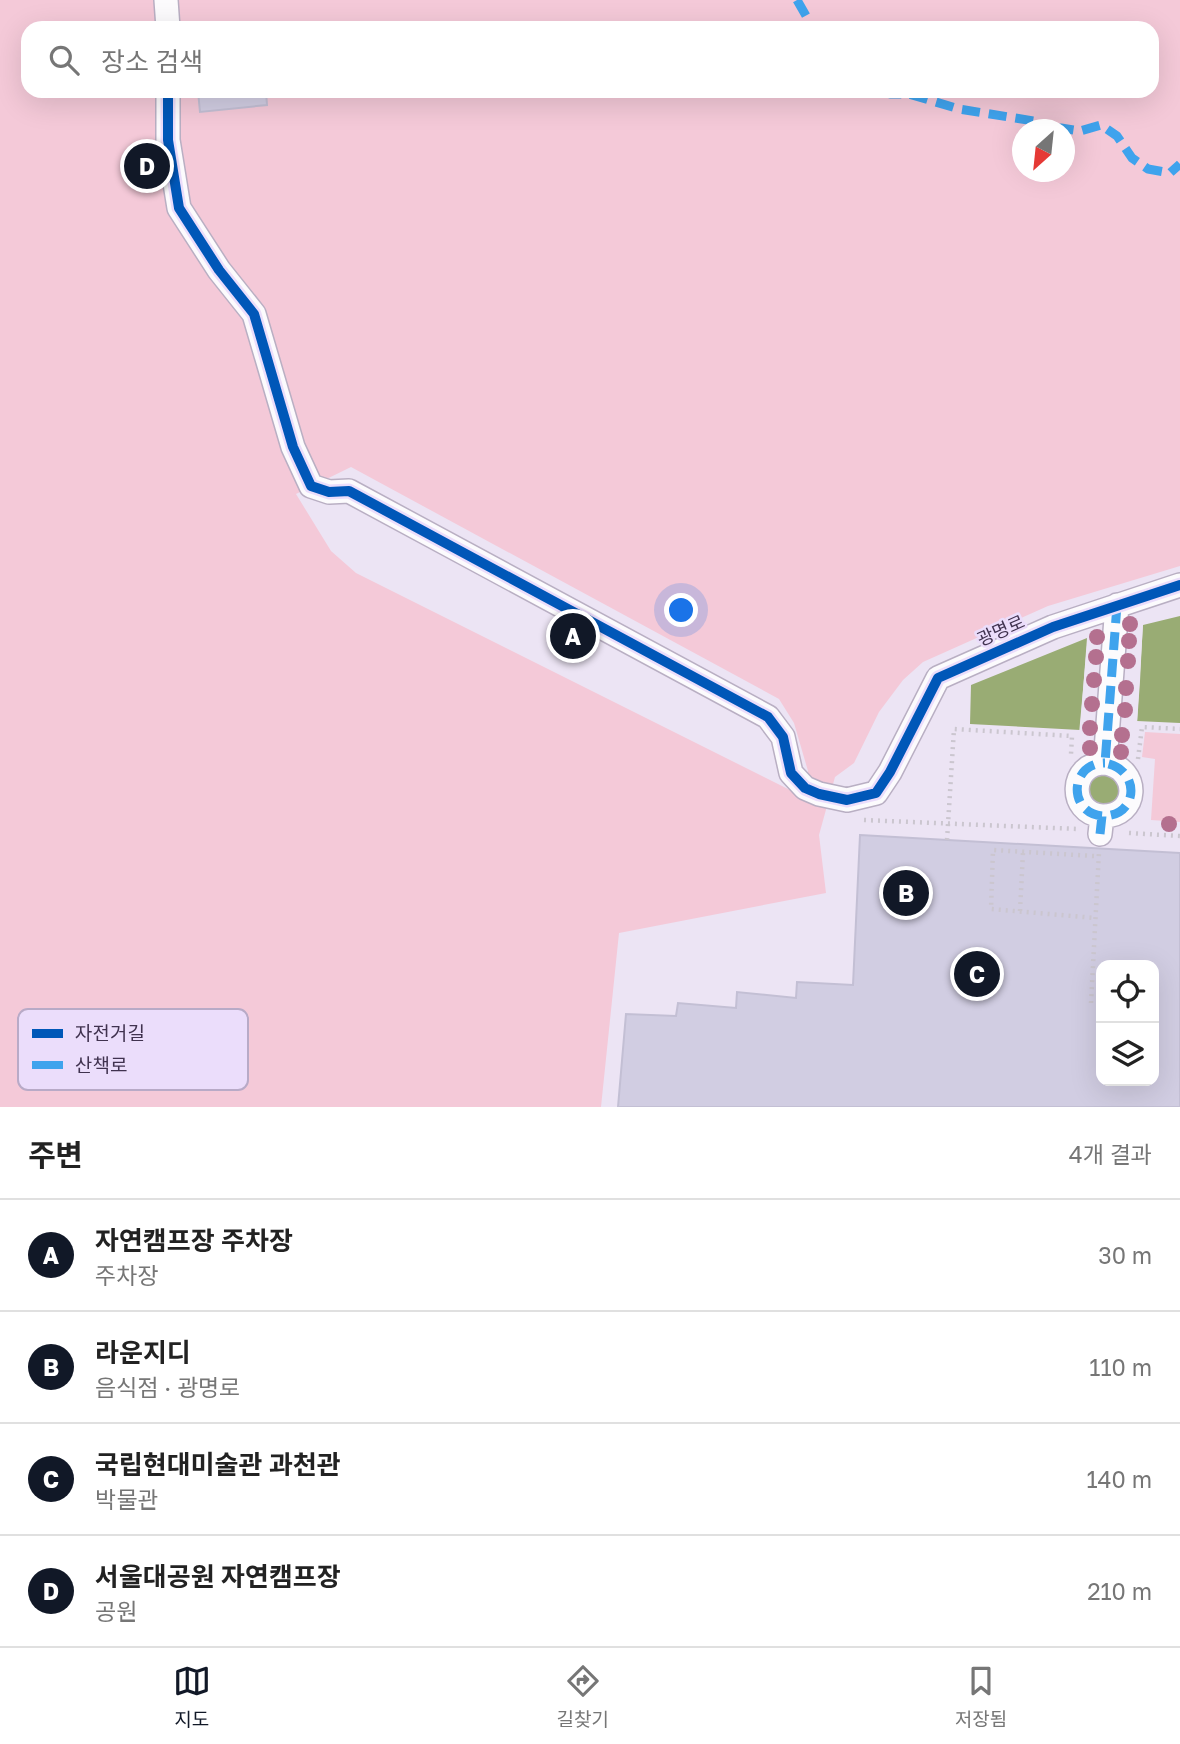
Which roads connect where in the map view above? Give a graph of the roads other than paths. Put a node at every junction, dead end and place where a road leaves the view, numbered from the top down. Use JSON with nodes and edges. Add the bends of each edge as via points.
{"nodes":[{"id":1,"x":166,"y":0,"type":"edge"},
{"id":2,"x":167,"y":21,"type":"edge"},
{"id":3,"x":168,"y":98,"type":"edge"},
{"id":4,"x":1180,"y":585,"type":"edge"},
{"id":5,"x":1116,"y":616,"type":"junction"},
{"id":6,"x":1105,"y":760,"type":"junction"}],
"edges":[{"from":1,"to":2,"type":"street"},
{"from":3,"to":5,"type":"street","name":"광명로","via":[[168,140],[179,208],[254,314],[293,447],[311,486],[329,492],[349,491],[768,717],[783,737],[791,773],[805,788],[847,800],[876,793],[938,678],[1053,626]]},
{"from":4,"to":5,"type":"street","name":"광명로"},
{"from":5,"to":6,"type":"street"},
{"from":6,"to":6,"type":"street","via":[[1124,772],[1131,795],[1126,806],[1111,816],[1100,837],[1093,815],[1080,801],[1078,784],[1085,769]]}]}
